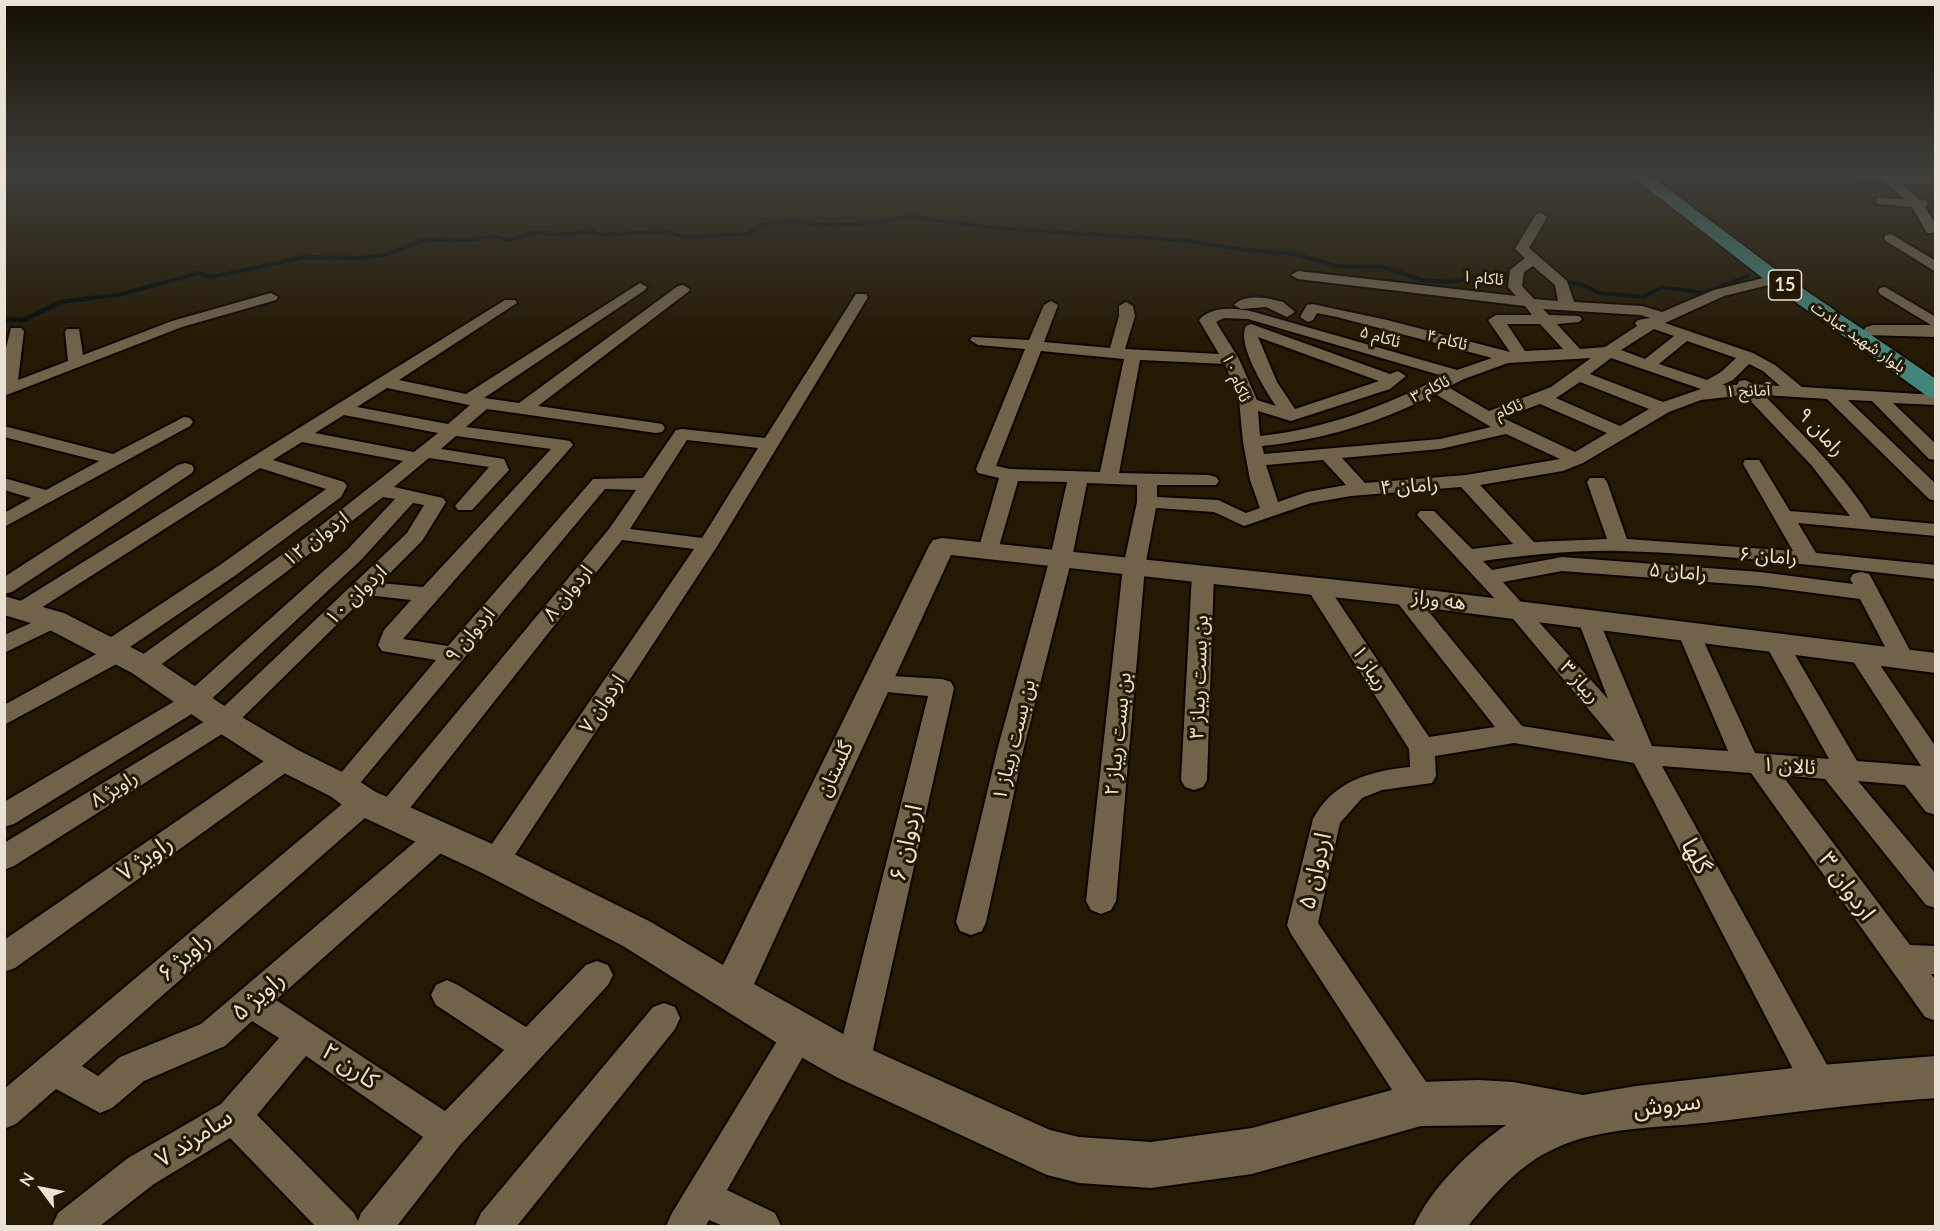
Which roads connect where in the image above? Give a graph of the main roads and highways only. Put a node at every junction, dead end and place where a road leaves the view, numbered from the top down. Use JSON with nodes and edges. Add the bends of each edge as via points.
{"nodes":[{"id":1,"x":1718,"y":231,"type":"edge"},
{"id":2,"x":1728,"y":231,"type":"edge"},
{"id":3,"x":1935,"y":376,"type":"edge"},
{"id":4,"x":1935,"y":391,"type":"edge"}],
"edges":[{"from":1,"to":4,"type":"main road","name":"بلوار شهید عبادت","number":"15","via":[[1776,279]]},
{"from":2,"to":3,"type":"main road","name":"بلوار شهید عبادت","number":"15"}]}
